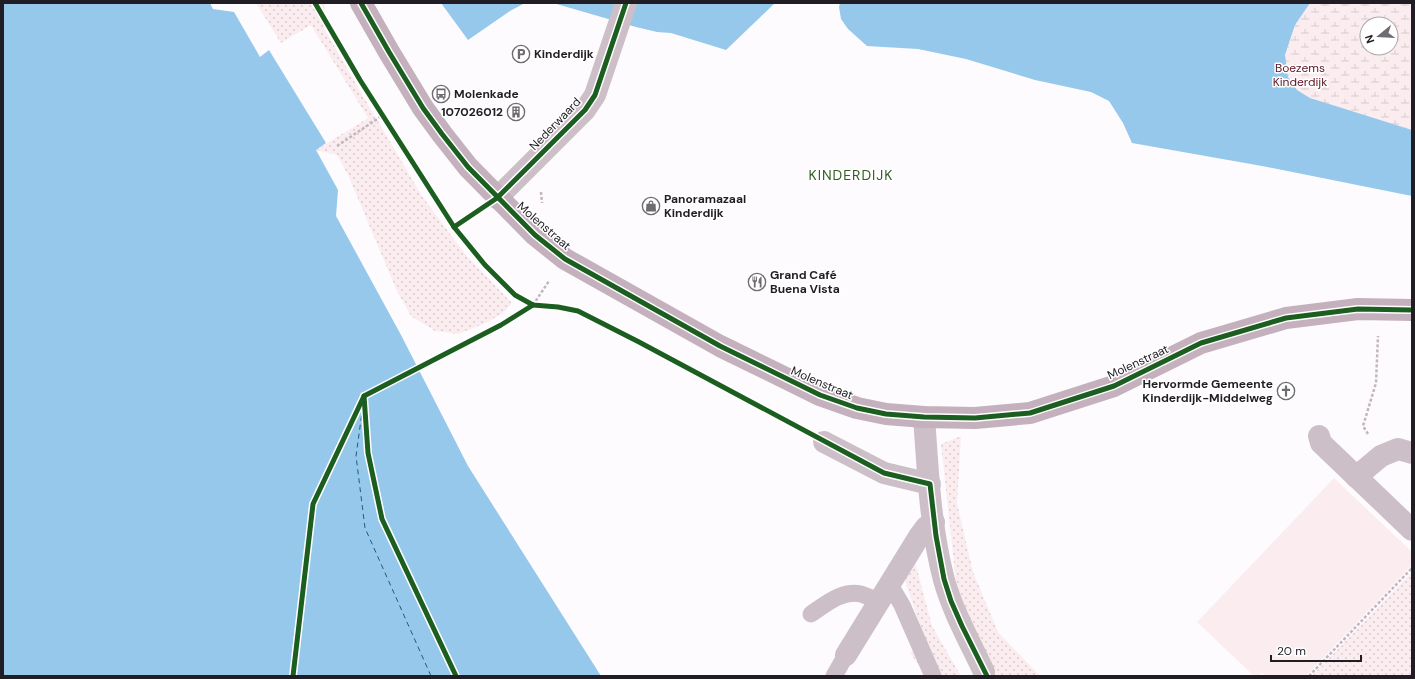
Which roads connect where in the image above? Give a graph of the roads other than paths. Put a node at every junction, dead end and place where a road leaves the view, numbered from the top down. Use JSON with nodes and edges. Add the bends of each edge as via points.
{"nodes":[{"id":1,"x":361,"y":3,"type":"edge"},
{"id":2,"x":626,"y":3,"type":"edge"},
{"id":3,"x":497,"y":198,"type":"junction"},
{"id":4,"x":1412,"y":310,"type":"edge"},
{"id":5,"x":924,"y":417,"type":"junction"},
{"id":6,"x":1319,"y":436,"type":"dead end"},
{"id":7,"x":824,"y":442,"type":"dead end"},
{"id":8,"x":1412,"y":453,"type":"edge"},
{"id":9,"x":1356,"y":477,"type":"junction"},
{"id":10,"x":930,"y":484,"type":"junction"},
{"id":11,"x":934,"y":522,"type":"junction"},
{"id":12,"x":1412,"y":530,"type":"edge"},
{"id":13,"x":884,"y":593,"type":"junction"},
{"id":14,"x":811,"y":614,"type":"dead end"},
{"id":15,"x":846,"y":656,"type":"joint"},
{"id":16,"x":984,"y":672,"type":"dead end"},
{"id":17,"x":834,"y":676,"type":"edge"},
{"id":18,"x":933,"y":676,"type":"edge"}],
"edges":[{"from":1,"to":3,"type":"street","name":"Molenstraat","via":[[423,108],[468,167]]},
{"from":2,"to":3,"type":"street","name":"Nederwaard","via":[[595,95],[585,110]]},
{"from":3,"to":5,"type":"street","name":"Molenstraat","via":[[535,235],[565,259],[720,346],[820,395],[857,408],[886,414]]},
{"from":4,"to":5,"type":"street","name":"Molenstraat","via":[[1358,309],[1286,318],[1201,344],[1114,386],[1030,413],[975,418]]},
{"from":5,"to":10,"type":"street"},
{"from":6,"to":9,"type":"street","via":[[1321,443]]},
{"from":7,"to":10,"type":"street","via":[[884,473]]},
{"from":8,"to":9,"type":"street","via":[[1398,449],[1381,456]]},
{"from":9,"to":12,"type":"street"},
{"from":10,"to":11,"type":"street"},
{"from":11,"to":13,"type":"street","via":[[920,535]]},
{"from":11,"to":16,"type":"street","via":[[944,579],[951,601]]},
{"from":13,"to":14,"type":"lane","via":[[843,595]]},
{"from":13,"to":15,"type":"street"},
{"from":13,"to":18,"type":"lane","via":[[902,605]]},
{"from":15,"to":17,"type":"lane"}]}
